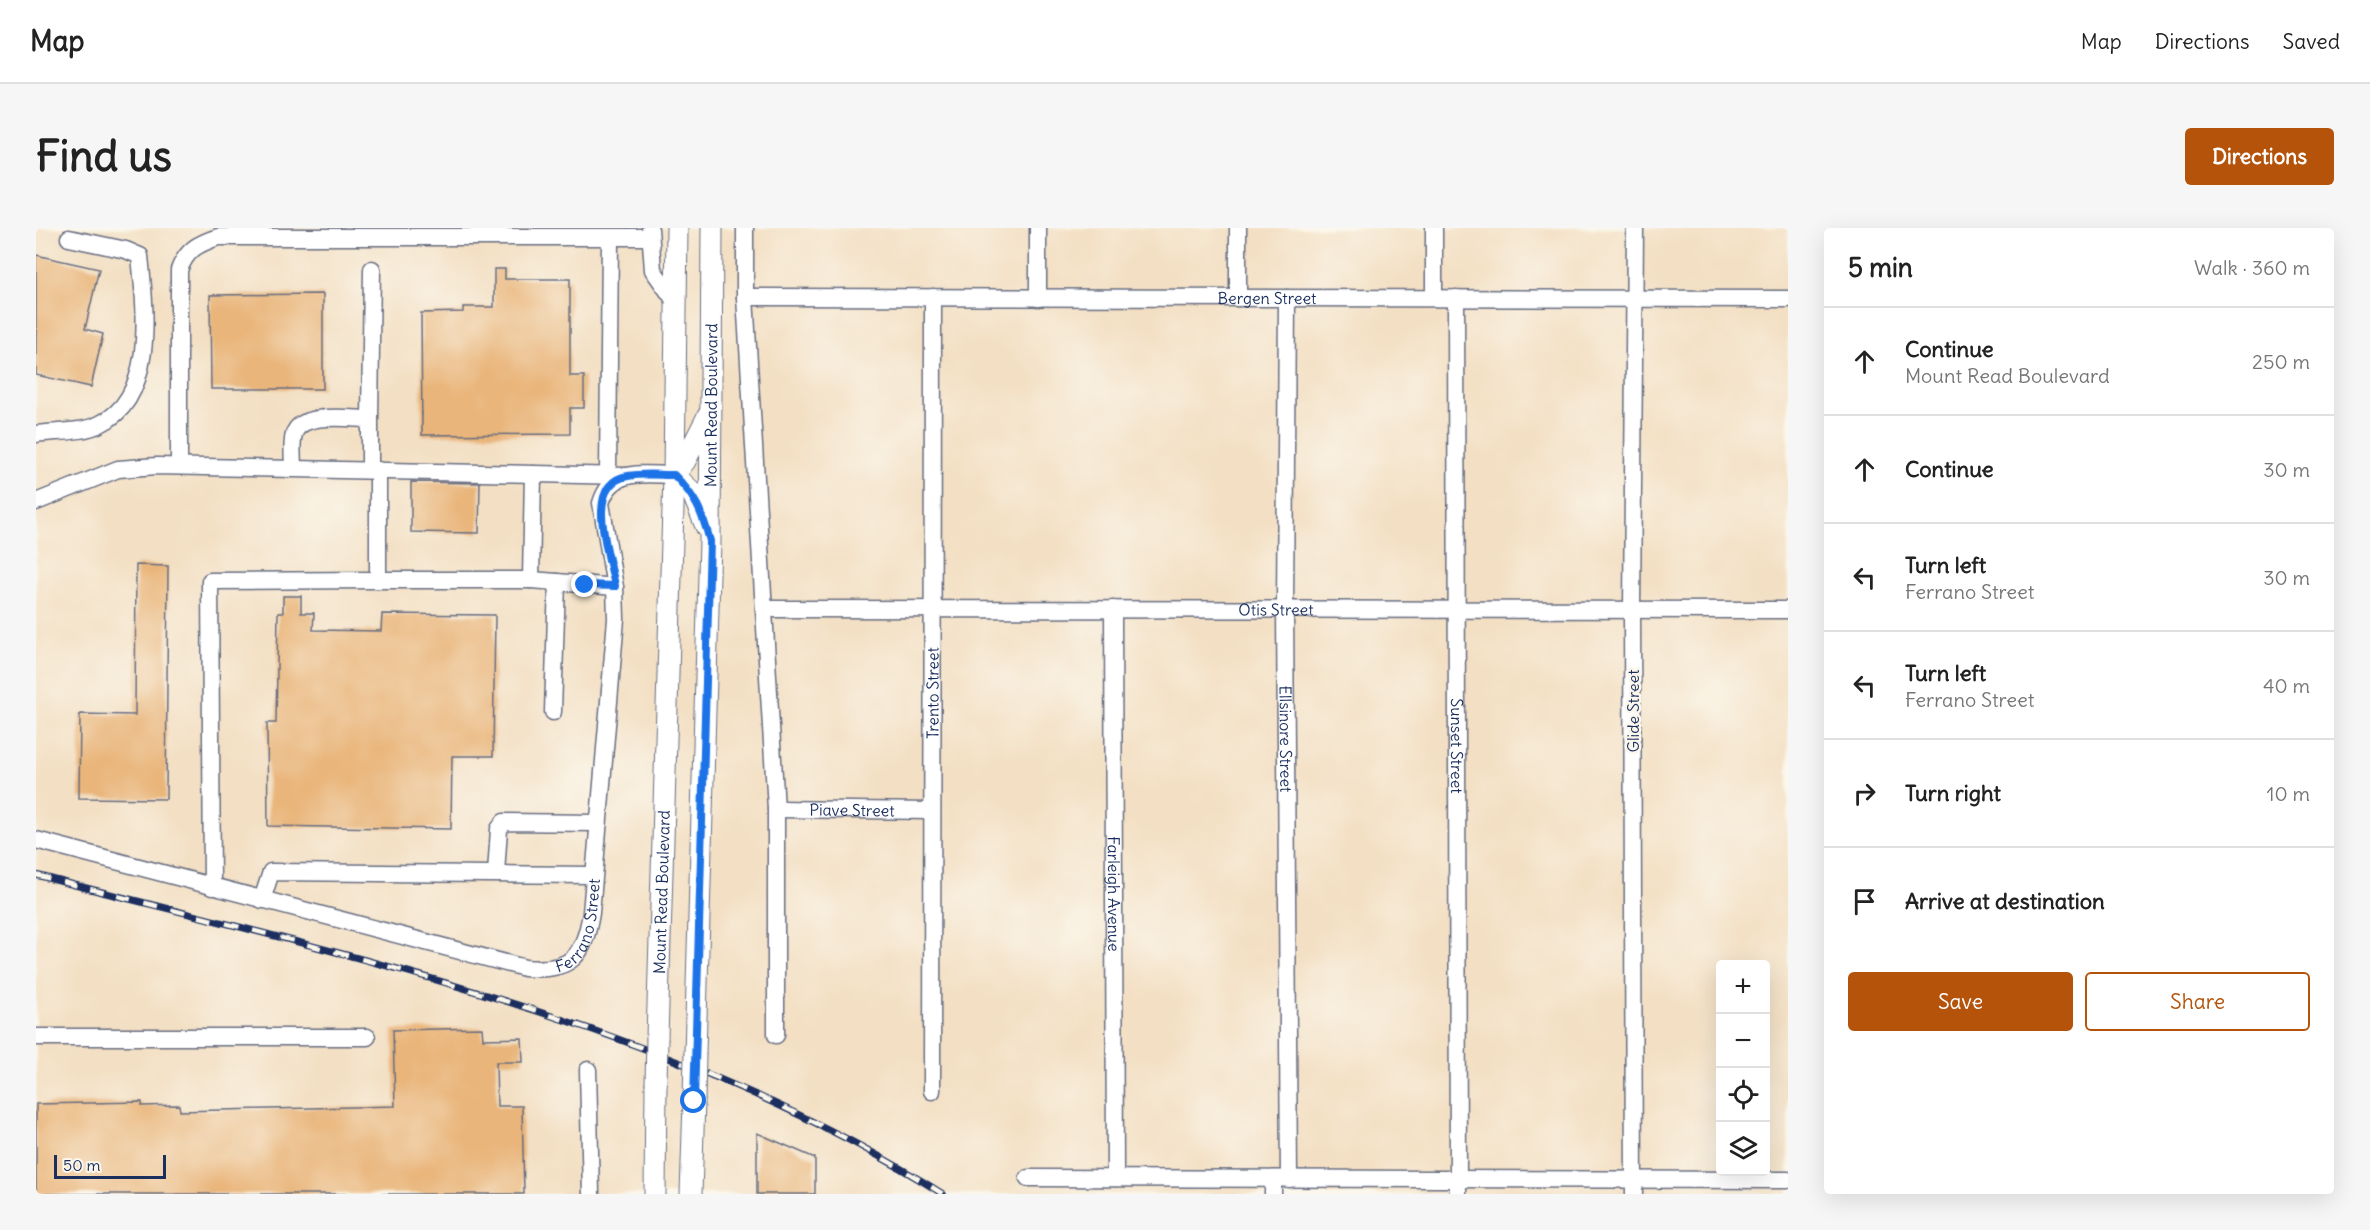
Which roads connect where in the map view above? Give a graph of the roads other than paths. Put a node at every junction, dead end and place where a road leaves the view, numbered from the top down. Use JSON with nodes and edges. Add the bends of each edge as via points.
{"nodes":[{"id":1,"x":677,"y":228,"type":"edge"},
{"id":2,"x":712,"y":228,"type":"edge"},
{"id":3,"x":745,"y":228,"type":"edge"},
{"id":4,"x":1038,"y":228,"type":"edge"},
{"id":5,"x":1238,"y":228,"type":"edge"},
{"id":6,"x":1434,"y":228,"type":"edge"},
{"id":7,"x":1635,"y":228,"type":"edge"},
{"id":8,"x":650,"y":233,"type":"edge"},
{"id":9,"x":610,"y":237,"type":"junction"},
{"id":10,"x":69,"y":238,"type":"dead end"},
{"id":11,"x":372,"y":268,"type":"dead end"},
{"id":12,"x":745,"y":297,"type":"junction"},
{"id":13,"x":933,"y":297,"type":"junction"},
{"id":14,"x":1038,"y":298,"type":"junction"},
{"id":15,"x":1238,"y":298,"type":"junction"},
{"id":16,"x":1287,"y":298,"type":"junction"},
{"id":17,"x":1434,"y":298,"type":"junction"},
{"id":18,"x":1456,"y":298,"type":"junction"},
{"id":19,"x":1635,"y":299,"type":"junction"},
{"id":20,"x":1788,"y":299,"type":"edge"},
{"id":21,"x":677,"y":304,"type":"junction"},
{"id":22,"x":711,"y":410,"type":"junction"},
{"id":23,"x":370,"y":419,"type":"junction"},
{"id":24,"x":36,"y":434,"type":"edge"},
{"id":25,"x":179,"y":466,"type":"junction"},
{"id":26,"x":293,"y":468,"type":"junction"},
{"id":27,"x":374,"y":470,"type":"junction"},
{"id":28,"x":533,"y":474,"type":"junction"},
{"id":29,"x":609,"y":475,"type":"junction"},
{"id":30,"x":674,"y":475,"type":"junction"},
{"id":31,"x":627,"y":476,"type":"junction"},
{"id":32,"x":36,"y":502,"type":"edge"},
{"id":33,"x":710,"y":541,"type":"junction"},
{"id":34,"x":378,"y":580,"type":"junction"},
{"id":35,"x":531,"y":580,"type":"junction"},
{"id":36,"x":557,"y":582,"type":"junction"},
{"id":37,"x":615,"y":586,"type":"junction"},
{"id":38,"x":764,"y":609,"type":"junction"},
{"id":39,"x":931,"y":609,"type":"junction"},
{"id":40,"x":1113,"y":609,"type":"junction"},
{"id":41,"x":1286,"y":610,"type":"junction"},
{"id":42,"x":1457,"y":610,"type":"junction"},
{"id":43,"x":1632,"y":610,"type":"junction"},
{"id":44,"x":1788,"y":610,"type":"edge"},
{"id":45,"x":553,"y":712,"type":"dead end"},
{"id":46,"x":776,"y":808,"type":"junction"},
{"id":47,"x":930,"y":811,"type":"junction"},
{"id":48,"x":597,"y":823,"type":"junction"},
{"id":49,"x":36,"y":840,"type":"edge"},
{"id":50,"x":496,"y":873,"type":"junction"},
{"id":51,"x":593,"y":875,"type":"junction"},
{"id":52,"x":212,"y":887,"type":"junction"},
{"id":53,"x":262,"y":900,"type":"junction"},
{"id":54,"x":776,"y":1035,"type":"dead end"},
{"id":55,"x":36,"y":1037,"type":"edge"},
{"id":56,"x":367,"y":1037,"type":"dead end"},
{"id":57,"x":588,"y":1070,"type":"dead end"},
{"id":58,"x":932,"y":1091,"type":"dead end"},
{"id":59,"x":1028,"y":1178,"type":"dead end"},
{"id":60,"x":1115,"y":1179,"type":"junction"},
{"id":61,"x":1788,"y":1180,"type":"edge"},
{"id":62,"x":1278,"y":1184,"type":"edge"},
{"id":63,"x":1458,"y":1187,"type":"edge"},
{"id":64,"x":1634,"y":1187,"type":"edge"},
{"id":65,"x":591,"y":1194,"type":"edge"},
{"id":66,"x":655,"y":1194,"type":"edge"},
{"id":67,"x":691,"y":1194,"type":"edge"}],
"edges":[{"from":1,"to":21,"type":"main road","name":"Mount Read Boulevard"},
{"from":2,"to":22,"type":"main road","name":"Mount Read Boulevard"},
{"from":3,"to":12,"type":"street"},
{"from":4,"to":14,"type":"street"},
{"from":5,"to":15,"type":"street"},
{"from":6,"to":17,"type":"street"},
{"from":7,"to":19,"type":"street","name":"Glide Street"},
{"from":8,"to":9,"type":"street"},
{"from":8,"to":21,"type":"street","via":[[653,270]]},
{"from":9,"to":25,"type":"street","via":[[219,237],[197,245],[185,255],[179,270]]},
{"from":9,"to":29,"type":"street"},
{"from":10,"to":24,"type":"street","via":[[140,256],[146,315],[142,361],[126,402],[112,417],[97,426]]},
{"from":11,"to":23,"type":"street"},
{"from":12,"to":13,"type":"street","name":"Bergen Street"},
{"from":12,"to":38,"type":"street"},
{"from":13,"to":14,"type":"street","name":"Bergen Street"},
{"from":13,"to":39,"type":"street","name":"Trento Street"},
{"from":14,"to":15,"type":"street","name":"Bergen Street"},
{"from":15,"to":16,"type":"street","name":"Bergen Street"},
{"from":16,"to":17,"type":"street","name":"Bergen Street"},
{"from":16,"to":41,"type":"street","name":"Ellsinore Street"},
{"from":17,"to":18,"type":"street","name":"Bergen Street"},
{"from":18,"to":19,"type":"street","name":"Bergen Street"},
{"from":18,"to":42,"type":"street","name":"Sunset Street"},
{"from":19,"to":20,"type":"street","name":"Bergen Street"},
{"from":19,"to":43,"type":"street","name":"Glide Street"},
{"from":21,"to":30,"type":"main road","name":"Mount Read Boulevard"},
{"from":22,"to":30,"type":"main road"},
{"from":22,"to":33,"type":"main road","name":"Mount Read Boulevard"},
{"from":23,"to":26,"type":"street","via":[[307,420],[294,435]]},
{"from":23,"to":27,"type":"street"},
{"from":25,"to":26,"type":"street"},
{"from":25,"to":32,"type":"street","via":[[118,469]]},
{"from":26,"to":27,"type":"street"},
{"from":27,"to":28,"type":"street"},
{"from":27,"to":34,"type":"street"},
{"from":28,"to":29,"type":"street"},
{"from":28,"to":35,"type":"street"},
{"from":29,"to":31,"type":"street"},
{"from":30,"to":31,"type":"street"},
{"from":30,"to":33,"type":"main road","via":[[692,492]]},
{"from":30,"to":66,"type":"main road","name":"Mount Read Boulevard","bridge":true},
{"from":31,"to":37,"type":"street","name":"Ferrano Street","via":[[614,481],[601,503]]},
{"from":33,"to":67,"type":"main road","name":"Mount Read Boulevard","bridge":true},
{"from":34,"to":35,"type":"street"},
{"from":34,"to":52,"type":"street","via":[[210,580]]},
{"from":35,"to":36,"type":"street"},
{"from":36,"to":37,"type":"street"},
{"from":36,"to":45,"type":"street"},
{"from":37,"to":48,"type":"street","name":"Ferrano Street","via":[[616,619]]},
{"from":38,"to":39,"type":"street","name":"Otis Street"},
{"from":38,"to":46,"type":"street"},
{"from":39,"to":40,"type":"street","name":"Otis Street"},
{"from":39,"to":47,"type":"street","name":"Trento Street"},
{"from":40,"to":41,"type":"street","name":"Otis Street"},
{"from":40,"to":60,"type":"street","name":"Farleigh Avenue"},
{"from":41,"to":42,"type":"street","name":"Otis Street"},
{"from":41,"to":62,"type":"street","name":"Ellsinore Street"},
{"from":42,"to":43,"type":"street","name":"Otis Street"},
{"from":42,"to":63,"type":"street","name":"Sunset Street"},
{"from":43,"to":44,"type":"street","name":"Otis Street"},
{"from":43,"to":64,"type":"street","name":"Glide Street"},
{"from":46,"to":47,"type":"street","name":"Piave Street"},
{"from":46,"to":54,"type":"street"},
{"from":47,"to":58,"type":"street","name":"Trento Street"},
{"from":48,"to":50,"type":"street","via":[[504,822],[499,829]]},
{"from":48,"to":51,"type":"street","name":"Ferrano Street"},
{"from":49,"to":52,"type":"street","name":"Ferrano Street"},
{"from":50,"to":51,"type":"street"},
{"from":50,"to":53,"type":"street","via":[[271,872]]},
{"from":51,"to":53,"type":"street","name":"Ferrano Street","via":[[588,932],[581,949],[569,963],[549,970],[469,955]]},
{"from":52,"to":53,"type":"street","name":"Ferrano Street"},
{"from":55,"to":56,"type":"street"},
{"from":57,"to":65,"type":"street"},
{"from":59,"to":60,"type":"street"},
{"from":60,"to":62,"type":"street"},
{"from":61,"to":64,"type":"street"},
{"from":62,"to":63,"type":"street"},
{"from":63,"to":64,"type":"street"}]}
